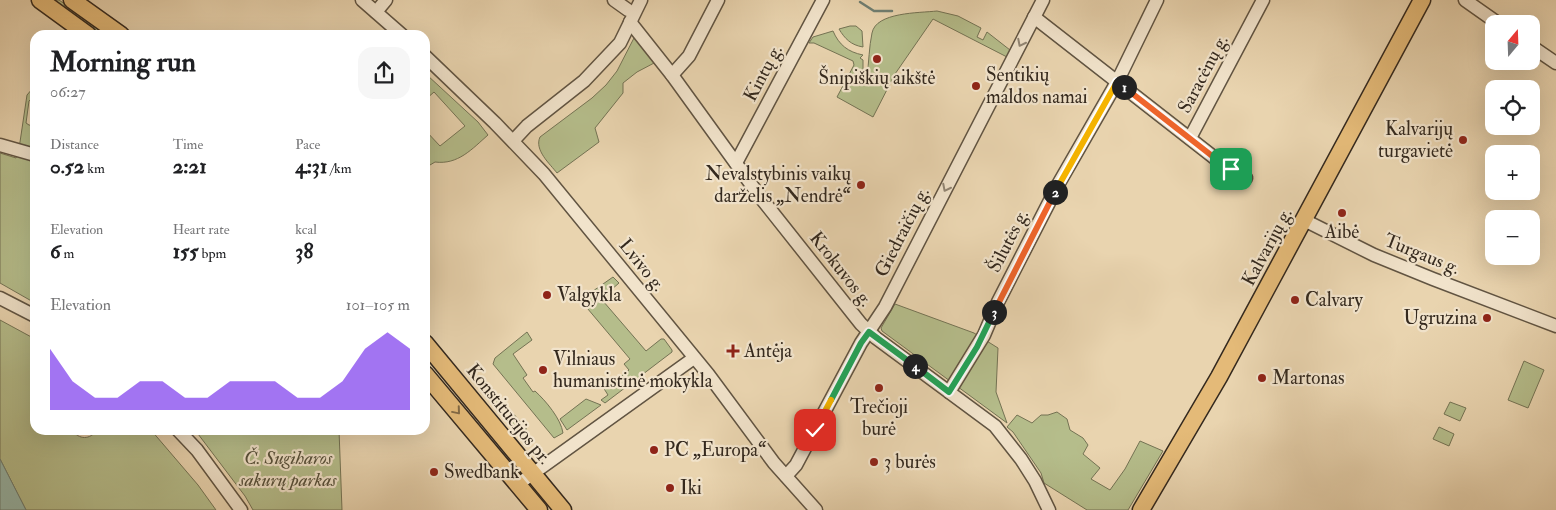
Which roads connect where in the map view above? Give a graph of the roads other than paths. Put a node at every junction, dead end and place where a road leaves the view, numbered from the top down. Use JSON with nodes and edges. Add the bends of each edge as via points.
{"nodes":[{"id":1,"x":40,"y":0,"type":"edge"},
{"id":2,"x":72,"y":0,"type":"edge"},
{"id":3,"x":362,"y":0,"type":"edge"},
{"id":4,"x":386,"y":0,"type":"edge"},
{"id":5,"x":614,"y":0,"type":"edge"},
{"id":6,"x":641,"y":0,"type":"edge"},
{"id":7,"x":718,"y":0,"type":"edge"},
{"id":8,"x":823,"y":0,"type":"edge"},
{"id":9,"x":1043,"y":0,"type":"edge"},
{"id":10,"x":1157,"y":0,"type":"edge"},
{"id":11,"x":1263,"y":0,"type":"edge"},
{"id":12,"x":1422,"y":0,"type":"edge"},
{"id":13,"x":1465,"y":0,"type":"edge"},
{"id":14,"x":630,"y":11,"type":"edge"},
{"id":15,"x":376,"y":12,"type":"junction"},
{"id":16,"x":1487,"y":15,"type":"edge"},
{"id":17,"x":1034,"y":17,"type":"junction"},
{"id":18,"x":81,"y":30,"type":"edge"},
{"id":19,"x":114,"y":30,"type":"edge"},
{"id":20,"x":395,"y":30,"type":"edge"},
{"id":21,"x":1540,"y":52,"type":"edge"},
{"id":22,"x":430,"y":61,"type":"edge"},
{"id":23,"x":1556,"y":64,"type":"edge"},
{"id":24,"x":672,"y":75,"type":"junction"},
{"id":25,"x":1117,"y":82,"type":"junction"},
{"id":26,"x":1190,"y":138,"type":"junction"},
{"id":27,"x":513,"y":141,"type":"junction"},
{"id":28,"x":0,"y":145,"type":"edge"},
{"id":29,"x":30,"y":154,"type":"edge"},
{"id":30,"x":736,"y":164,"type":"junction"},
{"id":31,"x":1246,"y":178,"type":"dead end"},
{"id":32,"x":1304,"y":220,"type":"junction"},
{"id":33,"x":0,"y":298,"type":"edge"},
{"id":34,"x":30,"y":313,"type":"edge"},
{"id":35,"x":1556,"y":326,"type":"edge"},
{"id":36,"x":869,"y":332,"type":"junction"},
{"id":37,"x":430,"y":349,"type":"edge"},
{"id":38,"x":694,"y":358,"type":"junction"},
{"id":39,"x":430,"y":380,"type":"edge"},
{"id":40,"x":949,"y":392,"type":"junction"},
{"id":41,"x":183,"y":435,"type":"edge"},
{"id":42,"x":532,"y":473,"type":"junction"},
{"id":43,"x":786,"y":476,"type":"junction"},
{"id":44,"x":517,"y":485,"type":"junction"},
{"id":45,"x":241,"y":510,"type":"edge"},
{"id":46,"x":539,"y":510,"type":"edge"},
{"id":47,"x":563,"y":510,"type":"edge"},
{"id":48,"x":816,"y":510,"type":"edge"},
{"id":49,"x":1049,"y":510,"type":"edge"},
{"id":50,"x":1141,"y":510,"type":"edge"}],
"edges":[{"from":1,"to":18,"type":"main road"},
{"from":2,"to":19,"type":"main road"},
{"from":3,"to":15,"type":"street"},
{"from":4,"to":15,"type":"street"},
{"from":5,"to":14,"type":"street","name":"Krokuvos g."},
{"from":6,"to":14,"type":"street"},
{"from":7,"to":24,"type":"street","via":[[689,56]]},
{"from":8,"to":30,"type":"street","name":"Kintų g."},
{"from":9,"to":17,"type":"street","name":"Giedraičių g."},
{"from":10,"to":25,"type":"street","name":"Šilutės g."},
{"from":11,"to":26,"type":"street","name":"Saracėnų g."},
{"from":12,"to":32,"type":"main road","name":"Kalvarijų g."},
{"from":13,"to":16,"type":"street"},
{"from":14,"to":24,"type":"street","name":"Krokuvos g."},
{"from":14,"to":27,"type":"street","via":[[620,43],[584,80]]},
{"from":15,"to":20,"type":"street"},
{"from":17,"to":25,"type":"street"},
{"from":17,"to":36,"type":"street","name":"Giedraičių g.","one_way":true,"via":[[885,307]]},
{"from":21,"to":23,"type":"street"},
{"from":22,"to":27,"type":"street","name":"Lvivo g."},
{"from":24,"to":30,"type":"street","name":"Krokuvos g."},
{"from":25,"to":26,"type":"street"},
{"from":25,"to":40,"type":"street","name":"Šilutės g.","via":[[1059,183],[977,347]]},
{"from":26,"to":31,"type":"street"},
{"from":27,"to":38,"type":"street","name":"Lvivo g.","via":[[544,174]]},
{"from":28,"to":29,"type":"street"},
{"from":30,"to":36,"type":"street","name":"Krokuvos g."},
{"from":32,"to":35,"type":"street","name":"Turgaus g.","via":[[1374,255]]},
{"from":32,"to":50,"type":"main road","name":"Kalvarijų g.","via":[[1219,377]]},
{"from":33,"to":34,"type":"street"},
{"from":36,"to":40,"type":"street","name":"Krokuvos g."},
{"from":36,"to":43,"type":"street","name":"Giedraičių g.","via":[[796,465]]},
{"from":37,"to":42,"type":"main road","name":"Konstitucijos pr."},
{"from":38,"to":42,"type":"street"},
{"from":38,"to":43,"type":"street","name":"Lvivo g."},
{"from":39,"to":44,"type":"main road","name":"Konstitucijos pr.","one_way":true},
{"from":40,"to":49,"type":"street","name":"Krokuvos g.","via":[[1002,434],[1035,482]]},
{"from":41,"to":45,"type":"street"},
{"from":42,"to":44,"type":"street"},
{"from":42,"to":47,"type":"main road","name":"Konstitucijos pr."},
{"from":43,"to":48,"type":"street","name":"Lvivo g."},
{"from":44,"to":46,"type":"main road","name":"Konstitucijos pr."}]}
